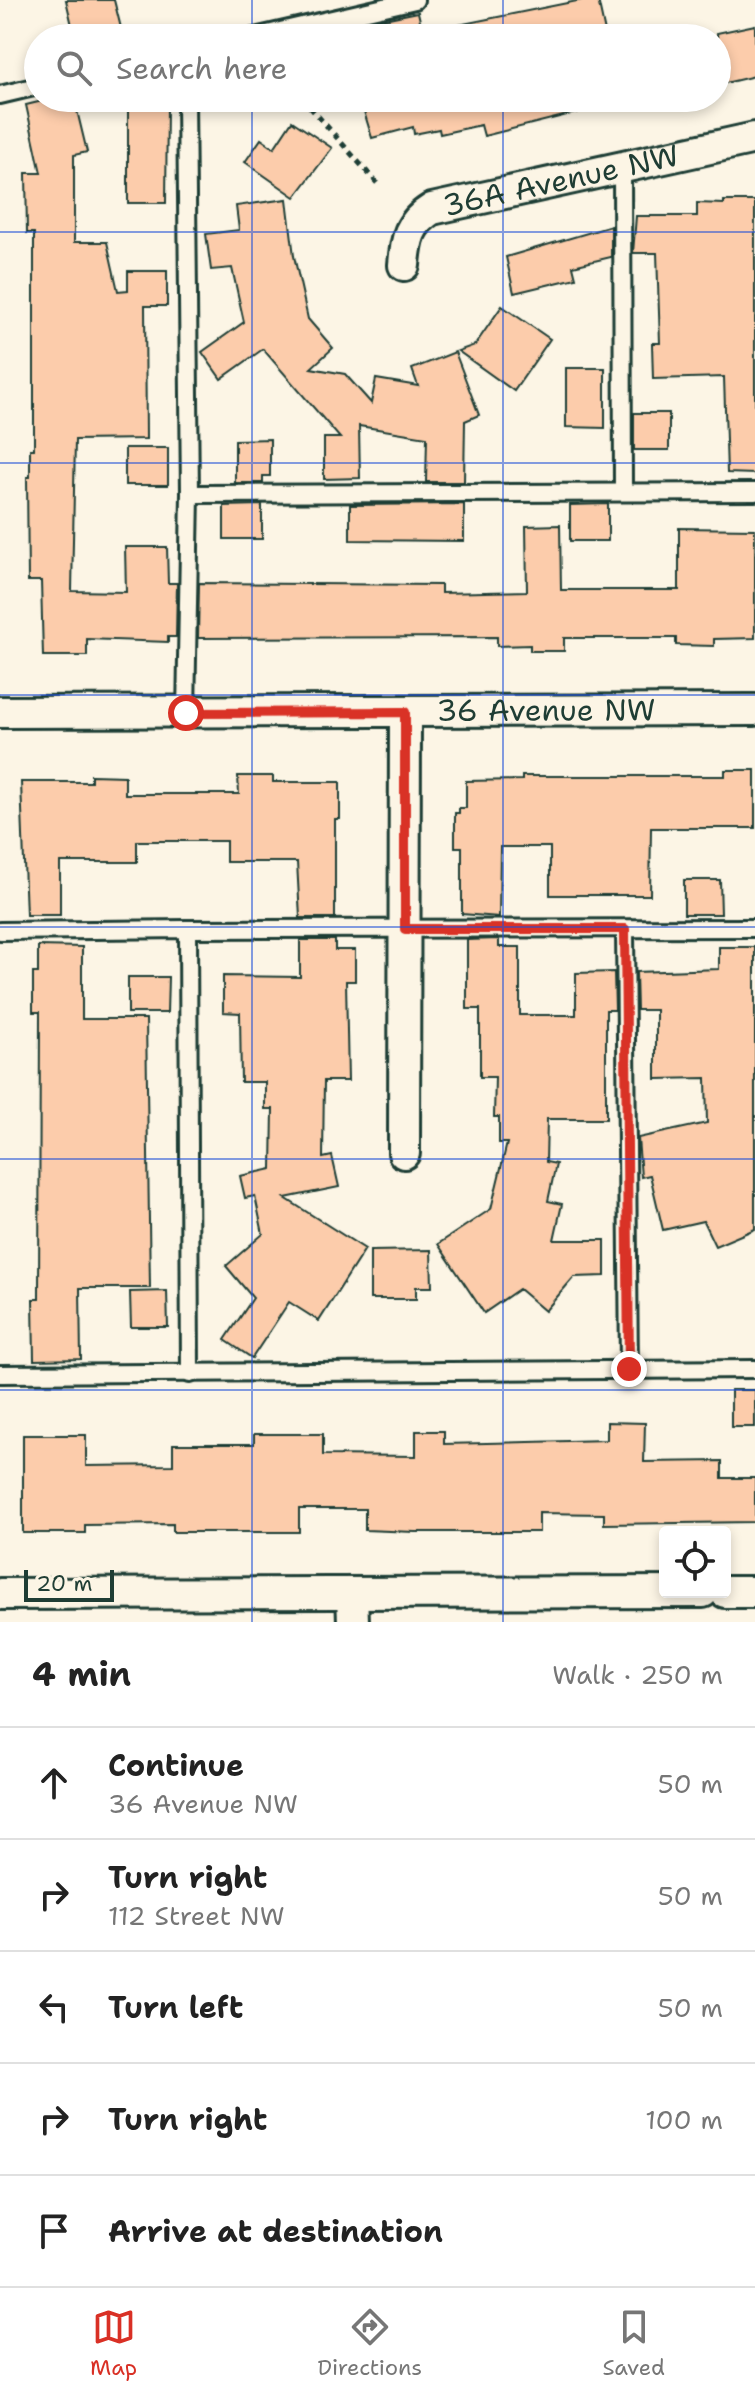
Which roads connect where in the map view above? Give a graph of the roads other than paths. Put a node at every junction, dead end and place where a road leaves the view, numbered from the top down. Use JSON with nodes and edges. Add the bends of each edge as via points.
{"nodes":[{"id":1,"x":415,"y":0,"type":"edge"},
{"id":2,"x":311,"y":24,"type":"edge"},
{"id":3,"x":24,"y":89,"type":"edge"},
{"id":4,"x":0,"y":95,"type":"edge"},
{"id":5,"x":186,"y":112,"type":"edge"},
{"id":6,"x":755,"y":138,"type":"edge"},
{"id":7,"x":622,"y":166,"type":"junction"},
{"id":8,"x":404,"y":265,"type":"dead end"},
{"id":9,"x":623,"y":492,"type":"junction"},
{"id":10,"x":755,"y":492,"type":"edge"},
{"id":11,"x":190,"y":494,"type":"junction"},
{"id":12,"x":755,"y":710,"type":"edge"},
{"id":13,"x":0,"y":712,"type":"edge"},
{"id":14,"x":405,"y":712,"type":"junction"},
{"id":15,"x":186,"y":713,"type":"junction"},
{"id":16,"x":755,"y":928,"type":"edge"},
{"id":17,"x":188,"y":929,"type":"junction"},
{"id":18,"x":405,"y":929,"type":"junction"},
{"id":19,"x":625,"y":929,"type":"junction"},
{"id":20,"x":0,"y":931,"type":"edge"},
{"id":21,"x":404,"y":1153,"type":"dead end"},
{"id":22,"x":629,"y":1369,"type":"junction"},
{"id":23,"x":755,"y":1369,"type":"edge"},
{"id":24,"x":0,"y":1374,"type":"edge"},
{"id":25,"x":190,"y":1374,"type":"junction"},
{"id":26,"x":731,"y":1592,"type":"edge"},
{"id":27,"x":755,"y":1592,"type":"edge"},
{"id":28,"x":0,"y":1594,"type":"edge"},
{"id":29,"x":659,"y":1594,"type":"edge"},
{"id":30,"x":352,"y":1607,"type":"edge"}],
"edges":[{"from":1,"to":2,"type":"lane"},
{"from":3,"to":4,"type":"lane"},
{"from":5,"to":11,"type":"lane"},
{"from":6,"to":7,"type":"street","name":"36A Avenue NW"},
{"from":7,"to":8,"type":"street","name":"36A Avenue NW","via":[[432,209],[406,237]]},
{"from":7,"to":9,"type":"lane"},
{"from":9,"to":10,"type":"lane"},
{"from":9,"to":11,"type":"lane"},
{"from":11,"to":15,"type":"lane"},
{"from":12,"to":14,"type":"street","name":"36 Avenue NW"},
{"from":13,"to":15,"type":"street","name":"36 Avenue NW"},
{"from":14,"to":15,"type":"street","name":"36 Avenue NW"},
{"from":14,"to":18,"type":"street"},
{"from":16,"to":19,"type":"lane"},
{"from":17,"to":18,"type":"lane"},
{"from":17,"to":20,"type":"lane"},
{"from":17,"to":25,"type":"lane"},
{"from":18,"to":19,"type":"lane"},
{"from":18,"to":21,"type":"street"},
{"from":19,"to":22,"type":"lane"},
{"from":22,"to":23,"type":"lane"},
{"from":22,"to":25,"type":"lane"},
{"from":24,"to":25,"type":"lane"},
{"from":26,"to":27,"type":"street"},
{"from":28,"to":30,"type":"street"},
{"from":29,"to":30,"type":"street"}]}
